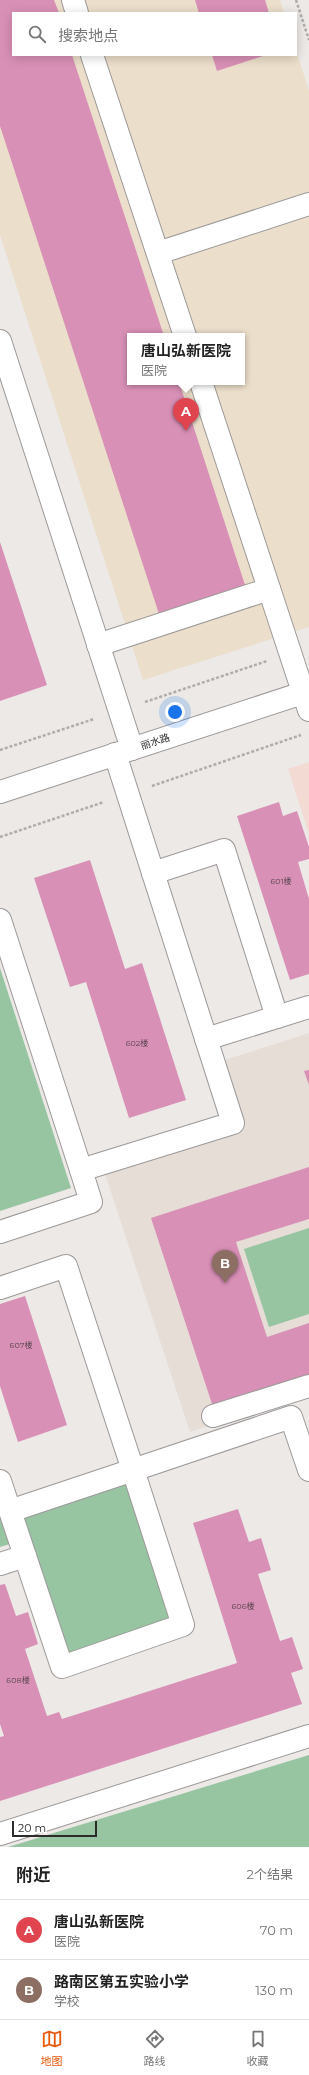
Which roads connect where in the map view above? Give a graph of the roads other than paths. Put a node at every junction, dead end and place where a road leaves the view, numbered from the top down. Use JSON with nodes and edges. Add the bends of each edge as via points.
{"nodes":[{"id":1,"x":73,"y":0,"type":"edge"},
{"id":2,"x":78,"y":12,"type":"edge"},
{"id":3,"x":92,"y":56,"type":"edge"},
{"id":4,"x":309,"y":204,"type":"edge"},
{"id":5,"x":158,"y":253,"type":"junction"},
{"id":6,"x":184,"y":333,"type":"edge"},
{"id":7,"x":0,"y":341,"type":"edge"},
{"id":8,"x":202,"y":385,"type":"edge"},
{"id":9,"x":269,"y":589,"type":"junction"},
{"id":10,"x":98,"y":644,"type":"junction"},
{"id":11,"x":307,"y":698,"type":"edge"},
{"id":12,"x":124,"y":752,"type":"junction"},
{"id":13,"x":0,"y":792,"type":"edge"},
{"id":14,"x":153,"y":873,"type":"junction"},
{"id":15,"x":0,"y":920,"type":"edge"},
{"id":16,"x":309,"y":1007,"type":"edge"},
{"id":17,"x":277,"y":1017,"type":"junction"},
{"id":18,"x":206,"y":1039,"type":"junction"},
{"id":19,"x":81,"y":1170,"type":"junction"},
{"id":20,"x":0,"y":1232,"type":"edge"},
{"id":21,"x":0,"y":1288,"type":"edge"},
{"id":22,"x":309,"y":1386,"type":"edge"},
{"id":23,"x":213,"y":1416,"type":"dead end"},
{"id":24,"x":133,"y":1470,"type":"junction"},
{"id":25,"x":309,"y":1470,"type":"edge"},
{"id":26,"x":0,"y":1481,"type":"edge"},
{"id":27,"x":10,"y":1511,"type":"junction"},
{"id":28,"x":25,"y":1556,"type":"junction"},
{"id":29,"x":0,"y":1564,"type":"edge"},
{"id":30,"x":309,"y":1736,"type":"edge"},
{"id":31,"x":0,"y":1834,"type":"edge"}],
"edges":[{"from":1,"to":2,"type":"street"},
{"from":3,"to":5,"type":"street"},
{"from":4,"to":5,"type":"street"},
{"from":5,"to":6,"type":"street"},
{"from":7,"to":10,"type":"street"},
{"from":8,"to":9,"type":"street"},
{"from":9,"to":10,"type":"street"},
{"from":9,"to":11,"type":"street"},
{"from":10,"to":12,"type":"street","via":[[120,710]]},
{"from":11,"to":12,"type":"street","name":"丽水路"},
{"from":12,"to":13,"type":"street","name":"丽水路"},
{"from":12,"to":14,"type":"street","via":[[127,794]]},
{"from":14,"to":17,"type":"street","via":[[224,850]]},
{"from":14,"to":18,"type":"street"},
{"from":15,"to":19,"type":"street"},
{"from":16,"to":17,"type":"street"},
{"from":17,"to":18,"type":"street"},
{"from":18,"to":19,"type":"street","via":[[233,1123]]},
{"from":19,"to":20,"type":"street","via":[[91,1202]]},
{"from":21,"to":24,"type":"street","via":[[66,1266]]},
{"from":22,"to":23,"type":"street"},
{"from":24,"to":25,"type":"street","via":[[291,1417]]},
{"from":24,"to":27,"type":"street"},
{"from":24,"to":28,"type":"street","via":[[183,1625],[62,1666]]},
{"from":26,"to":27,"type":"street"},
{"from":27,"to":28,"type":"street"},
{"from":28,"to":29,"type":"street"},
{"from":30,"to":31,"type":"street"}]}
